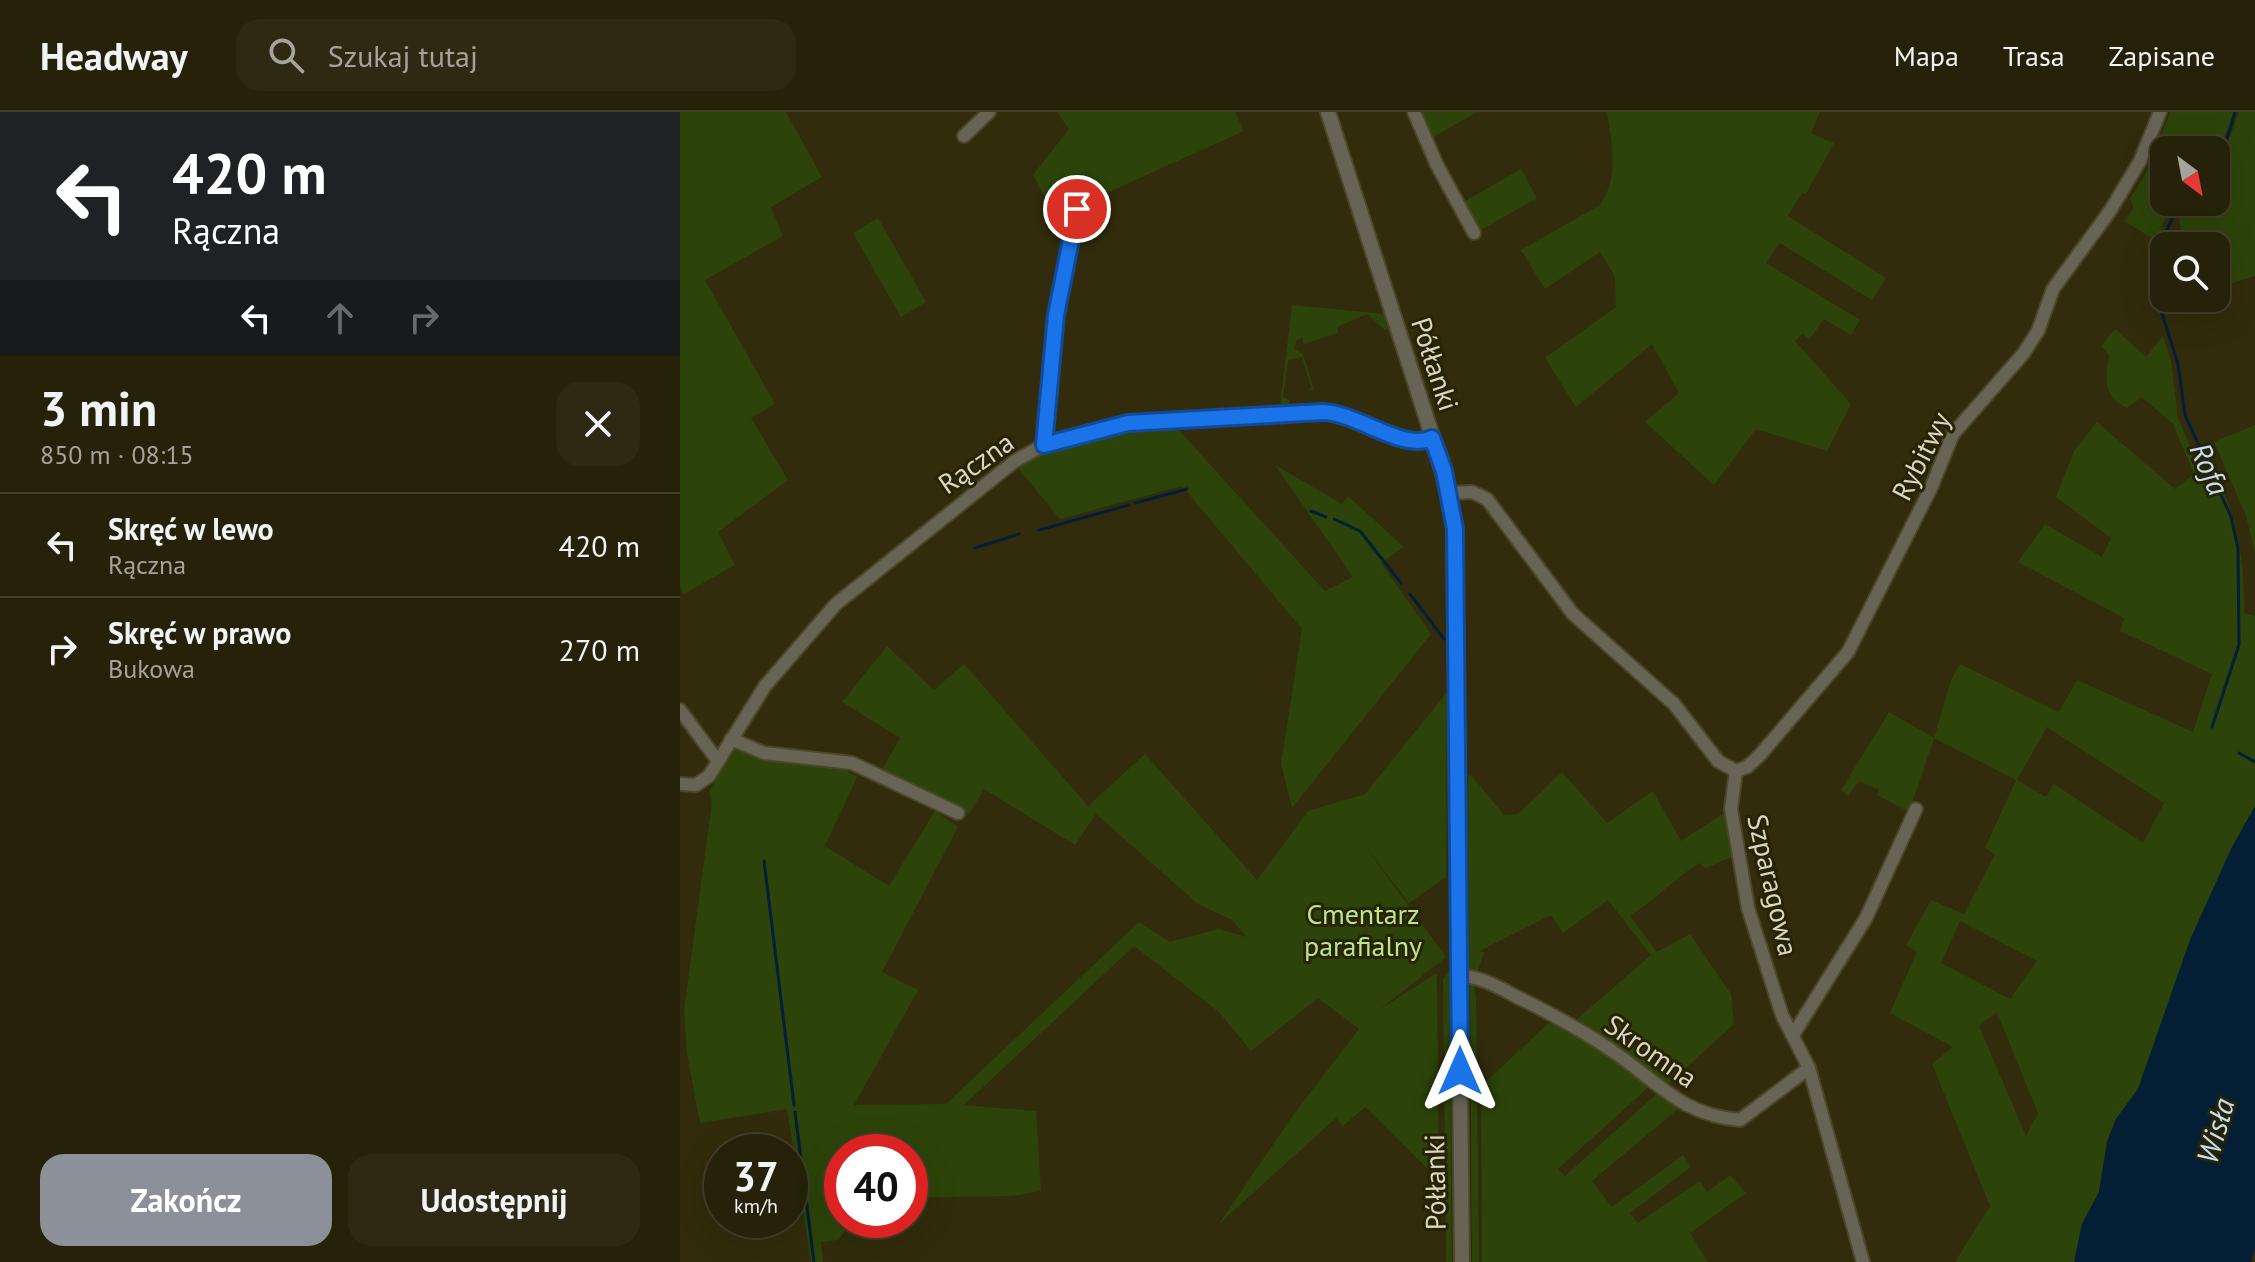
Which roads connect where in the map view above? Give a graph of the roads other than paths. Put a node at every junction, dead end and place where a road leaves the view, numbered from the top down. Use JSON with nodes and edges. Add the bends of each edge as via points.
{"nodes":[{"id":1,"x":989,"y":112,"type":"edge"},
{"id":2,"x":1328,"y":112,"type":"edge"},
{"id":3,"x":1414,"y":112,"type":"edge"},
{"id":4,"x":2160,"y":112,"type":"edge"},
{"id":5,"x":964,"y":136,"type":"dead end"},
{"id":6,"x":1077,"y":209,"type":"dead end"},
{"id":7,"x":1474,"y":233,"type":"dead end"},
{"id":8,"x":1432,"y":438,"type":"junction"},
{"id":9,"x":1044,"y":445,"type":"junction"},
{"id":10,"x":1449,"y":493,"type":"junction"},
{"id":11,"x":680,"y":710,"type":"edge"},
{"id":12,"x":731,"y":739,"type":"junction"},
{"id":13,"x":718,"y":761,"type":"junction"},
{"id":14,"x":1736,"y":771,"type":"junction"},
{"id":15,"x":680,"y":784,"type":"edge"},
{"id":16,"x":1916,"y":809,"type":"dead end"},
{"id":17,"x":958,"y":813,"type":"dead end"},
{"id":18,"x":1459,"y":976,"type":"junction"},
{"id":19,"x":1793,"y":1035,"type":"junction"},
{"id":20,"x":1809,"y":1068,"type":"junction"},
{"id":21,"x":1462,"y":1262,"type":"edge"},
{"id":22,"x":1863,"y":1262,"type":"edge"}],
"edges":[{"from":1,"to":5,"type":"street"},
{"from":2,"to":8,"type":"street","name":"Półłanki"},
{"from":3,"to":7,"type":"street"},
{"from":4,"to":14,"type":"street","name":"Rybitwy","via":[[2140,161],[2053,289],[2030,342],[1953,434],[1848,652],[1759,756]]},
{"from":6,"to":9,"type":"street","via":[[1055,324]]},
{"from":8,"to":9,"type":"street","name":"Rączna","via":[[1413,443],[1349,416],[1323,412],[1128,423]]},
{"from":8,"to":10,"type":"street","name":"Półłanki"},
{"from":9,"to":12,"type":"street","name":"Rączna","via":[[992,477],[836,604],[765,686]]},
{"from":10,"to":14,"type":"street","via":[[1472,492],[1487,499],[1578,620],[1674,704],[1718,761]]},
{"from":10,"to":18,"type":"street","name":"Półłanki","via":[[1456,560]]},
{"from":11,"to":13,"type":"street"},
{"from":12,"to":13,"type":"street","name":"Rączna"},
{"from":12,"to":17,"type":"street","via":[[764,753],[852,763]]},
{"from":13,"to":15,"type":"street","name":"Rączna","via":[[699,784]]},
{"from":14,"to":19,"type":"street","name":"Szparagowa","via":[[1731,809],[1743,885]]},
{"from":16,"to":19,"type":"street","via":[[1866,918]]},
{"from":18,"to":20,"type":"street","name":"Skromna","via":[[1478,978],[1567,1021],[1678,1100],[1713,1118],[1740,1120]]},
{"from":18,"to":21,"type":"street","name":"Półłanki"},
{"from":19,"to":20,"type":"street","name":"Szparagowa"},
{"from":20,"to":22,"type":"street","name":"Szparagowa"}]}
